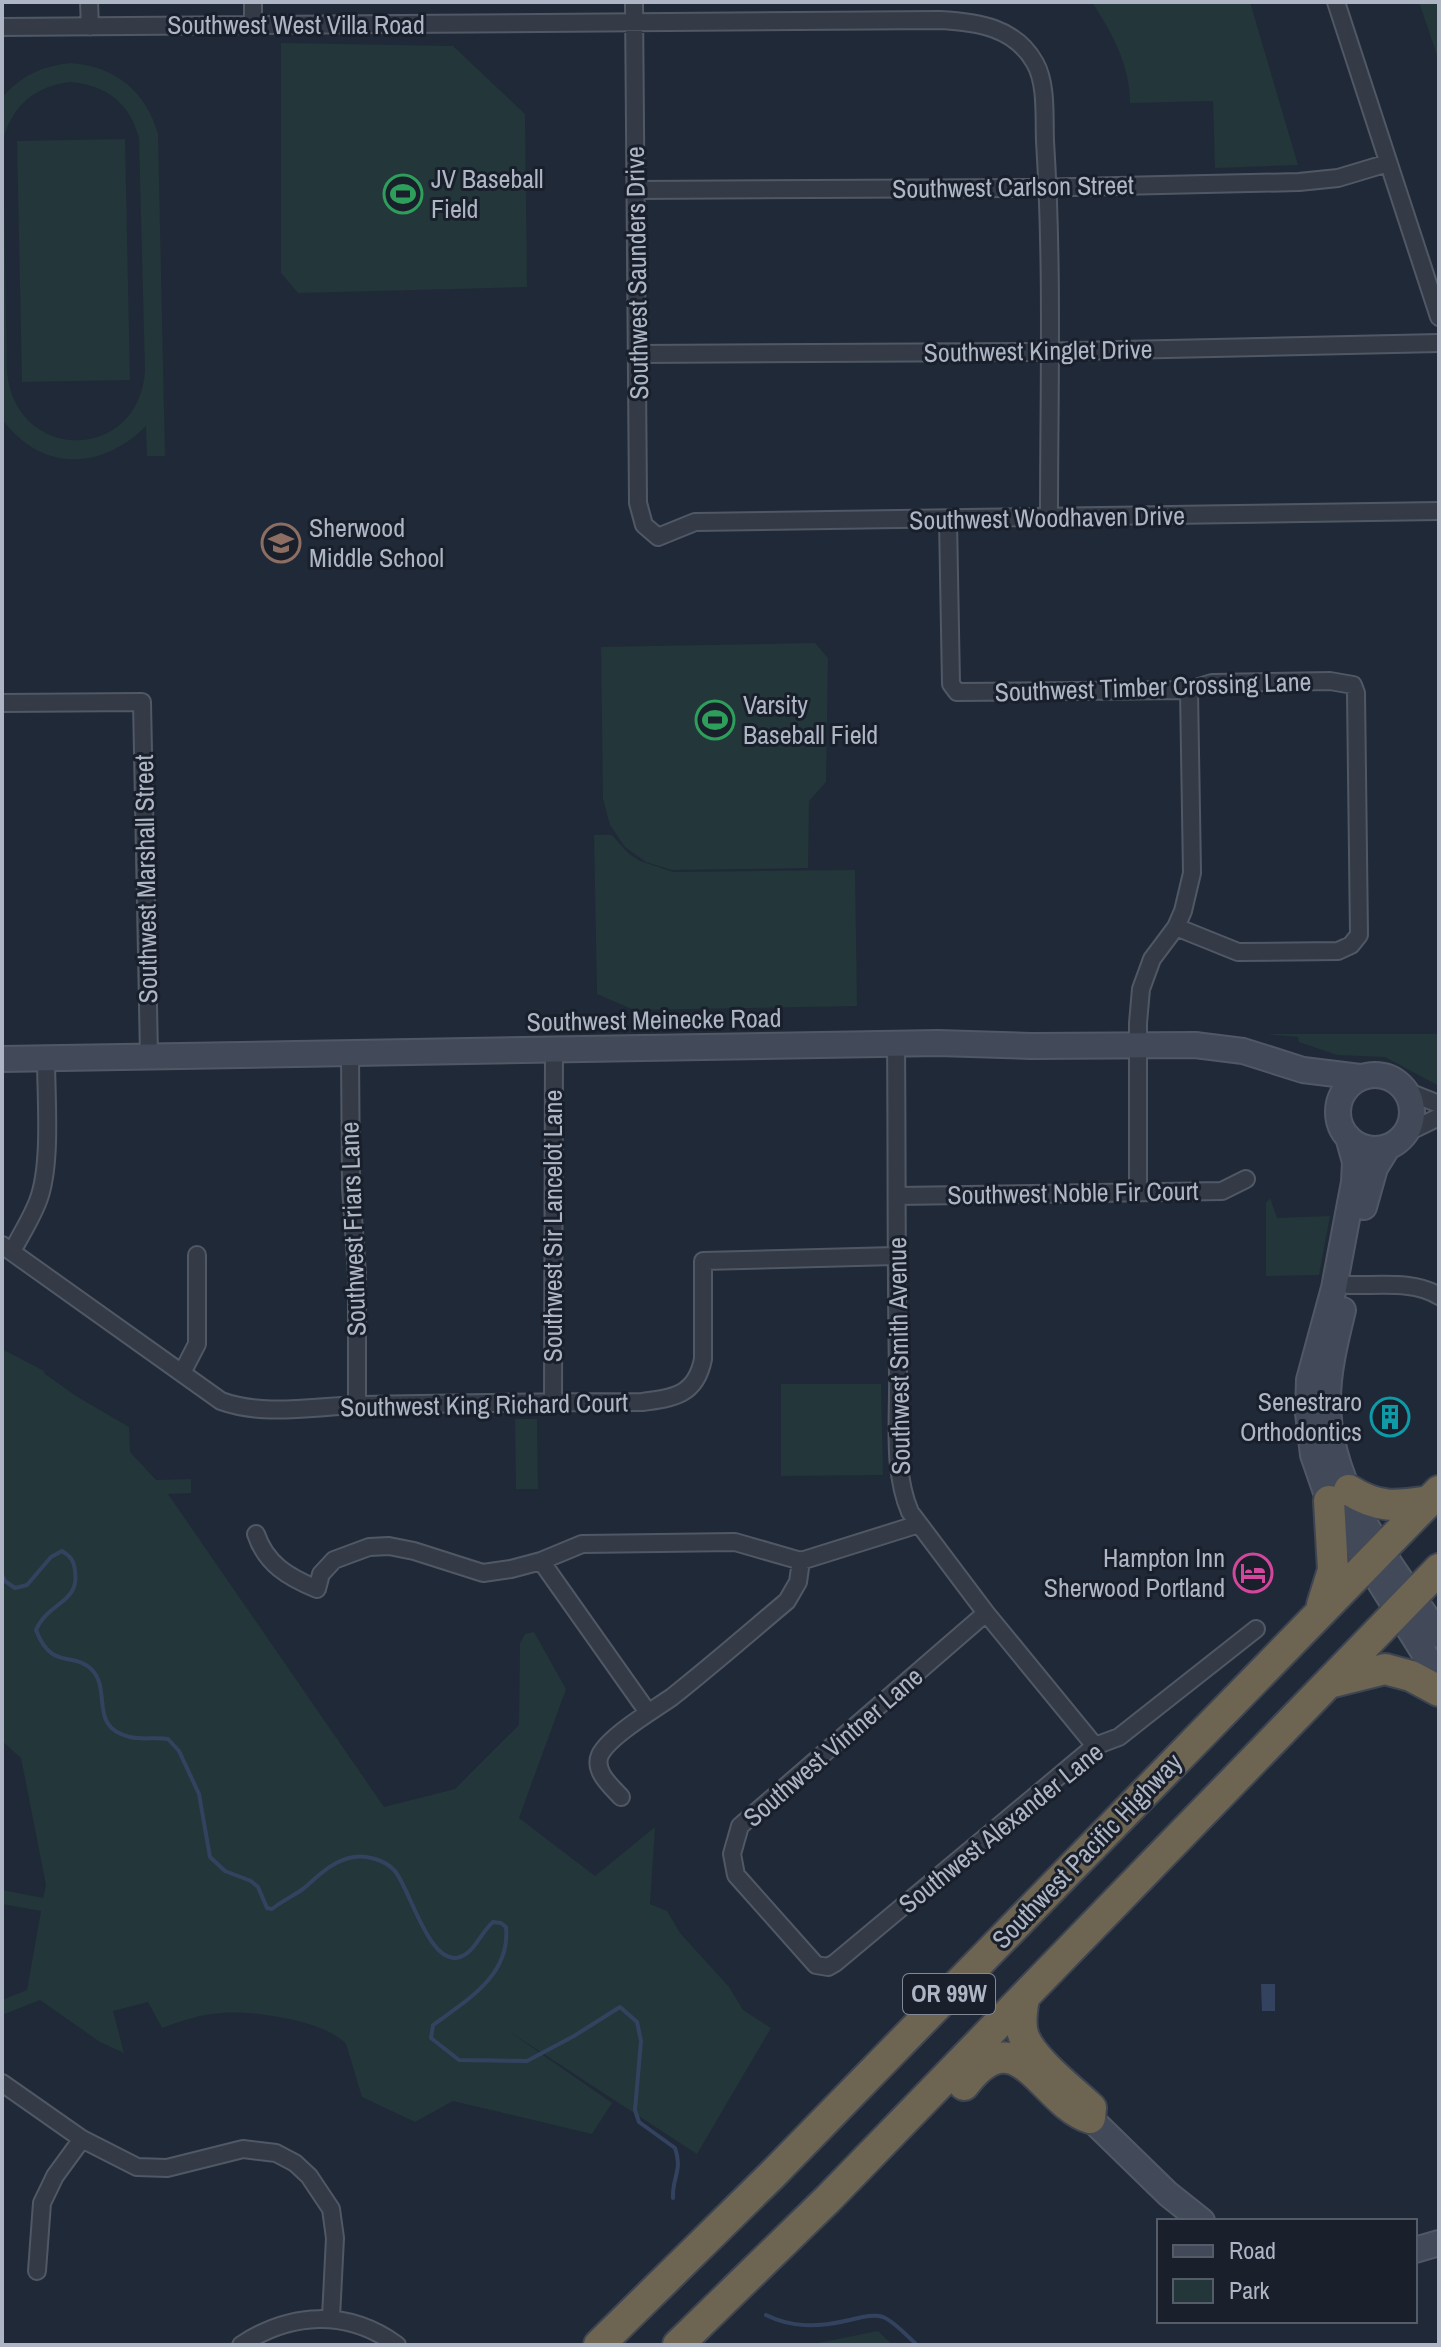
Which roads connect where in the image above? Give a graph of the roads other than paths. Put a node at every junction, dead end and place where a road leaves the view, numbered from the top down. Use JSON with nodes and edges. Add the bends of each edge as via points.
{"nodes":[{"id":1,"x":89,"y":2,"type":"edge"},
{"id":2,"x":253,"y":2,"type":"edge"},
{"id":3,"x":634,"y":2,"type":"edge"},
{"id":4,"x":1336,"y":2,"type":"edge"},
{"id":5,"x":634,"y":23,"type":"junction"},
{"id":6,"x":253,"y":26,"type":"junction"},
{"id":7,"x":2,"y":27,"type":"edge"},
{"id":8,"x":90,"y":27,"type":"junction"},
{"id":9,"x":1388,"y":163,"type":"junction"},
{"id":10,"x":1048,"y":187,"type":"junction"},
{"id":11,"x":636,"y":190,"type":"junction"},
{"id":12,"x":1439,"y":317,"type":"edge"},
{"id":13,"x":1439,"y":343,"type":"edge"},
{"id":14,"x":1049,"y":352,"type":"junction"},
{"id":15,"x":638,"y":354,"type":"junction"},
{"id":16,"x":1439,"y":511,"type":"edge"},
{"id":17,"x":1049,"y":518,"type":"junction"},
{"id":18,"x":948,"y":520,"type":"junction"},
{"id":19,"x":658,"y":537,"type":"joint"},
{"id":20,"x":1189,"y":690,"type":"junction"},
{"id":21,"x":2,"y":703,"type":"edge"},
{"id":22,"x":1176,"y":927,"type":"junction"},
{"id":23,"x":896,"y":1044,"type":"junction"},
{"id":24,"x":1138,"y":1044,"type":"junction"},
{"id":25,"x":554,"y":1049,"type":"junction"},
{"id":26,"x":350,"y":1053,"type":"junction"},
{"id":27,"x":149,"y":1056,"type":"junction"},
{"id":28,"x":46,"y":1058,"type":"junction"},
{"id":29,"x":2,"y":1059,"type":"edge"},
{"id":30,"x":1303,"y":1070,"type":"junction"},
{"id":31,"x":1360,"y":1077,"type":"junction"},
{"id":32,"x":1406,"y":1091,"type":"junction"},
{"id":33,"x":1439,"y":1104,"type":"edge"},
{"id":34,"x":1439,"y":1117,"type":"edge"},
{"id":35,"x":1343,"y":1126,"type":"junction"},
{"id":36,"x":1397,"y":1140,"type":"junction"},
{"id":37,"x":1246,"y":1179,"type":"dead end"},
{"id":38,"x":1138,"y":1191,"type":"junction"},
{"id":39,"x":897,"y":1196,"type":"junction"},
{"id":40,"x":7,"y":1248,"type":"edge"},
{"id":41,"x":197,"y":1255,"type":"dead end"},
{"id":42,"x":895,"y":1256,"type":"junction"},
{"id":43,"x":1348,"y":1285,"type":"junction"},
{"id":44,"x":1439,"y":1296,"type":"edge"},
{"id":45,"x":182,"y":1373,"type":"junction"},
{"id":46,"x":553,"y":1402,"type":"junction"},
{"id":47,"x":357,"y":1405,"type":"junction"},
{"id":48,"x":1339,"y":1495,"type":"junction"},
{"id":49,"x":1434,"y":1496,"type":"edge"},
{"id":50,"x":919,"y":1524,"type":"junction"},
{"id":51,"x":256,"y":1534,"type":"dead end"},
{"id":52,"x":1374,"y":1556,"type":"junction"},
{"id":53,"x":541,"y":1561,"type":"junction"},
{"id":54,"x":801,"y":1561,"type":"junction"},
{"id":55,"x":1439,"y":1569,"type":"edge"},
{"id":56,"x":1405,"y":1603,"type":"junction"},
{"id":57,"x":1319,"y":1612,"type":"junction"},
{"id":58,"x":986,"y":1613,"type":"junction"},
{"id":59,"x":1256,"y":1629,"type":"dead end"},
{"id":60,"x":1439,"y":1635,"type":"edge"},
{"id":61,"x":1439,"y":1677,"type":"edge"},
{"id":62,"x":1327,"y":1684,"type":"junction"},
{"id":63,"x":1439,"y":1691,"type":"edge"},
{"id":64,"x":647,"y":1711,"type":"junction"},
{"id":65,"x":1095,"y":1746,"type":"junction"},
{"id":66,"x":621,"y":1797,"type":"dead end"},
{"id":67,"x":821,"y":1967,"type":"joint"},
{"id":68,"x":1024,"y":1998,"type":"junction"},
{"id":69,"x":2,"y":2083,"type":"edge"},
{"id":70,"x":907,"y":2118,"type":"junction"},
{"id":71,"x":1090,"y":2118,"type":"junction"},
{"id":72,"x":82,"y":2139,"type":"junction"},
{"id":73,"x":1199,"y":2219,"type":"edge"},
{"id":74,"x":1439,"y":2243,"type":"edge"},
{"id":75,"x":1417,"y":2249,"type":"edge"},
{"id":76,"x":37,"y":2271,"type":"dead end"},
{"id":77,"x":331,"y":2317,"type":"junction"},
{"id":78,"x":241,"y":2345,"type":"edge"},
{"id":79,"x":397,"y":2345,"type":"edge"},
{"id":80,"x":599,"y":2345,"type":"edge"},
{"id":81,"x":678,"y":2345,"type":"edge"}],
"edges":[{"from":1,"to":8,"type":"street"},
{"from":2,"to":6,"type":"street"},
{"from":3,"to":5,"type":"street","name":"Southwest Saunders Drive"},
{"from":4,"to":9,"type":"street"},
{"from":5,"to":6,"type":"street","name":"Southwest West Villa Road"},
{"from":5,"to":10,"type":"street","name":"Southwest West Villa Road","via":[[940,20],[975,22],[1006,32],[1036,65]]},
{"from":5,"to":11,"type":"street","name":"Southwest Saunders Drive"},
{"from":6,"to":8,"type":"street","name":"Southwest West Villa Road"},
{"from":7,"to":8,"type":"street","name":"Southwest West Villa Road"},
{"from":9,"to":10,"type":"street","name":"Southwest Carlson Street","via":[[1338,178],[1299,182]]},
{"from":9,"to":12,"type":"street"},
{"from":10,"to":11,"type":"street","name":"Southwest Carlson Street"},
{"from":10,"to":14,"type":"street","name":"Southwest West Villa Road"},
{"from":11,"to":15,"type":"street","name":"Southwest Saunders Drive"},
{"from":13,"to":14,"type":"street","name":"Southwest Kinglet Drive"},
{"from":14,"to":15,"type":"street","name":"Southwest Kinglet Drive"},
{"from":14,"to":17,"type":"street","name":"Southwest West Villa Road"},
{"from":15,"to":19,"type":"street","name":"Southwest Saunders Drive","via":[[638,503],[644,525]]},
{"from":16,"to":17,"type":"street","name":"Southwest Woodhaven Drive"},
{"from":17,"to":18,"type":"street","name":"Southwest Woodhaven Drive"},
{"from":18,"to":19,"type":"street","name":"Southwest Woodhaven Drive","via":[[695,522]]},
{"from":18,"to":20,"type":"street","name":"Southwest Timber Crossing Lane","via":[[953,688]]},
{"from":20,"to":22,"type":"street","via":[[1192,873]]},
{"from":20,"to":22,"type":"street","name":"Southwest Timber Crossing Lane","via":[[1212,683],[1353,685],[1360,918],[1359,935],[1338,951],[1247,953]]},
{"from":21,"to":27,"type":"street","name":"Southwest Marshall Street","via":[[142,702]]},
{"from":22,"to":24,"type":"street","via":[[1145,976]]},
{"from":23,"to":24,"type":"main road","name":"Southwest Meinecke Road"},
{"from":23,"to":25,"type":"main road","name":"Southwest Meinecke Road"},
{"from":23,"to":39,"type":"street","name":"Southwest Smith Avenue"},
{"from":24,"to":30,"type":"main road","name":"Southwest Meinecke Road","via":[[1218,1047]]},
{"from":24,"to":38,"type":"street"},
{"from":25,"to":26,"type":"main road","name":"Southwest Meinecke Road"},
{"from":25,"to":46,"type":"street","name":"Southwest Sir Lancelot Lane"},
{"from":26,"to":27,"type":"main road","name":"Southwest Meinecke Road"},
{"from":26,"to":47,"type":"street","name":"Southwest Friars Lane"},
{"from":27,"to":28,"type":"main road","name":"Southwest Meinecke Road"},
{"from":28,"to":29,"type":"main road","name":"Southwest Meinecke Road"},
{"from":28,"to":40,"type":"street","via":[[42,1185],[39,1199]]},
{"from":30,"to":31,"type":"main road","name":"Southwest Meinecke Road"},
{"from":30,"to":35,"type":"main road","name":"Southwest Meinecke Road","via":[[1325,1092]]},
{"from":31,"to":32,"type":"main road","via":[[1385,1077]]},
{"from":31,"to":35,"type":"main road","via":[[1343,1093]]},
{"from":32,"to":33,"type":"street"},
{"from":32,"to":36,"type":"main road","via":[[1413,1110]]},
{"from":34,"to":36,"type":"street"},
{"from":35,"to":36,"type":"main road","via":[[1367,1149]]},
{"from":35,"to":48,"type":"main road","via":[[1355,1162],[1354,1182],[1334,1288],[1316,1349],[1308,1413],[1313,1455]]},
{"from":36,"to":43,"type":"main road","via":[[1371,1177]]},
{"from":37,"to":38,"type":"street","name":"Southwest Noble Fir Court","via":[[1222,1191]]},
{"from":38,"to":39,"type":"street","name":"Southwest Noble Fir Court"},
{"from":39,"to":42,"type":"street","name":"Southwest Smith Avenue"},
{"from":40,"to":45,"type":"street","name":"Southwest King Richard Court"},
{"from":41,"to":45,"type":"street","via":[[197,1344]]},
{"from":42,"to":46,"type":"street","name":"Southwest King Richard Court","via":[[703,1261],[703,1359],[694,1384],[665,1400]]},
{"from":42,"to":50,"type":"street","name":"Southwest Smith Avenue","via":[[902,1488]]},
{"from":43,"to":44,"type":"street","via":[[1415,1286]]},
{"from":43,"to":48,"type":"main road","via":[[1328,1401]]},
{"from":45,"to":47,"type":"street","name":"Southwest King Richard Court","via":[[239,1408]]},
{"from":46,"to":47,"type":"street","name":"Southwest King Richard Court"},
{"from":48,"to":49,"type":"highway","via":[[1384,1505]]},
{"from":48,"to":52,"type":"main road"},
{"from":48,"to":57,"type":"highway","via":[[1333,1570]]},
{"from":49,"to":52,"type":"highway","name":"Southwest Pacific Highway","number":"OR 99W"},
{"from":50,"to":54,"type":"street"},
{"from":50,"to":58,"type":"street","name":"Southwest Smith Avenue"},
{"from":51,"to":53,"type":"street","via":[[271,1562],[290,1578],[317,1589],[321,1574],[334,1560],[369,1547],[414,1551],[483,1573]]},
{"from":52,"to":56,"type":"main road"},
{"from":52,"to":57,"type":"highway","name":"Southwest Pacific Highway","number":"OR 99W"},
{"from":53,"to":54,"type":"street","via":[[582,1544],[719,1541]]},
{"from":53,"to":64,"type":"street"},
{"from":54,"to":64,"type":"street","via":[[798,1582],[787,1601]]},
{"from":55,"to":56,"type":"highway","number":"OR 99W"},
{"from":56,"to":60,"type":"main road"},
{"from":56,"to":61,"type":"main road"},
{"from":56,"to":62,"type":"highway","number":"OR 99W"},
{"from":57,"to":80,"type":"highway","name":"Southwest Pacific Highway","number":"OR 99W","via":[[868,2077]]},
{"from":58,"to":65,"type":"street","name":"Southwest Smith Avenue"},
{"from":58,"to":67,"type":"street","name":"Southwest Vintner Lane","via":[[740,1826],[732,1854],[736,1875]]},
{"from":59,"to":65,"type":"street","name":"Southwest Alexander Lane","via":[[1119,1737]]},
{"from":62,"to":63,"type":"highway","via":[[1385,1669]]},
{"from":62,"to":68,"type":"highway","number":"OR 99W"},
{"from":64,"to":66,"type":"street","via":[[600,1755],[603,1777]]},
{"from":65,"to":67,"type":"street","name":"Southwest Alexander Lane","via":[[835,1963]]},
{"from":68,"to":70,"type":"highway","number":"OR 99W"},
{"from":68,"to":71,"type":"highway","via":[[1024,2039],[1091,2108]]},
{"from":69,"to":72,"type":"street"},
{"from":70,"to":71,"type":"highway","via":[[959,2092],[987,2062],[1008,2058],[1031,2068],[1079,2115]]},
{"from":70,"to":81,"type":"highway","number":"OR 99W"},
{"from":71,"to":73,"type":"main road"},
{"from":72,"to":76,"type":"street","via":[[42,2203]]},
{"from":72,"to":77,"type":"street","via":[[137,2167],[167,2168],[243,2149],[276,2153],[295,2163],[331,2209]]},
{"from":74,"to":75,"type":"main road"},
{"from":77,"to":78,"type":"street","via":[[280,2324]]},
{"from":77,"to":79,"type":"street","via":[[364,2326]]}]}
